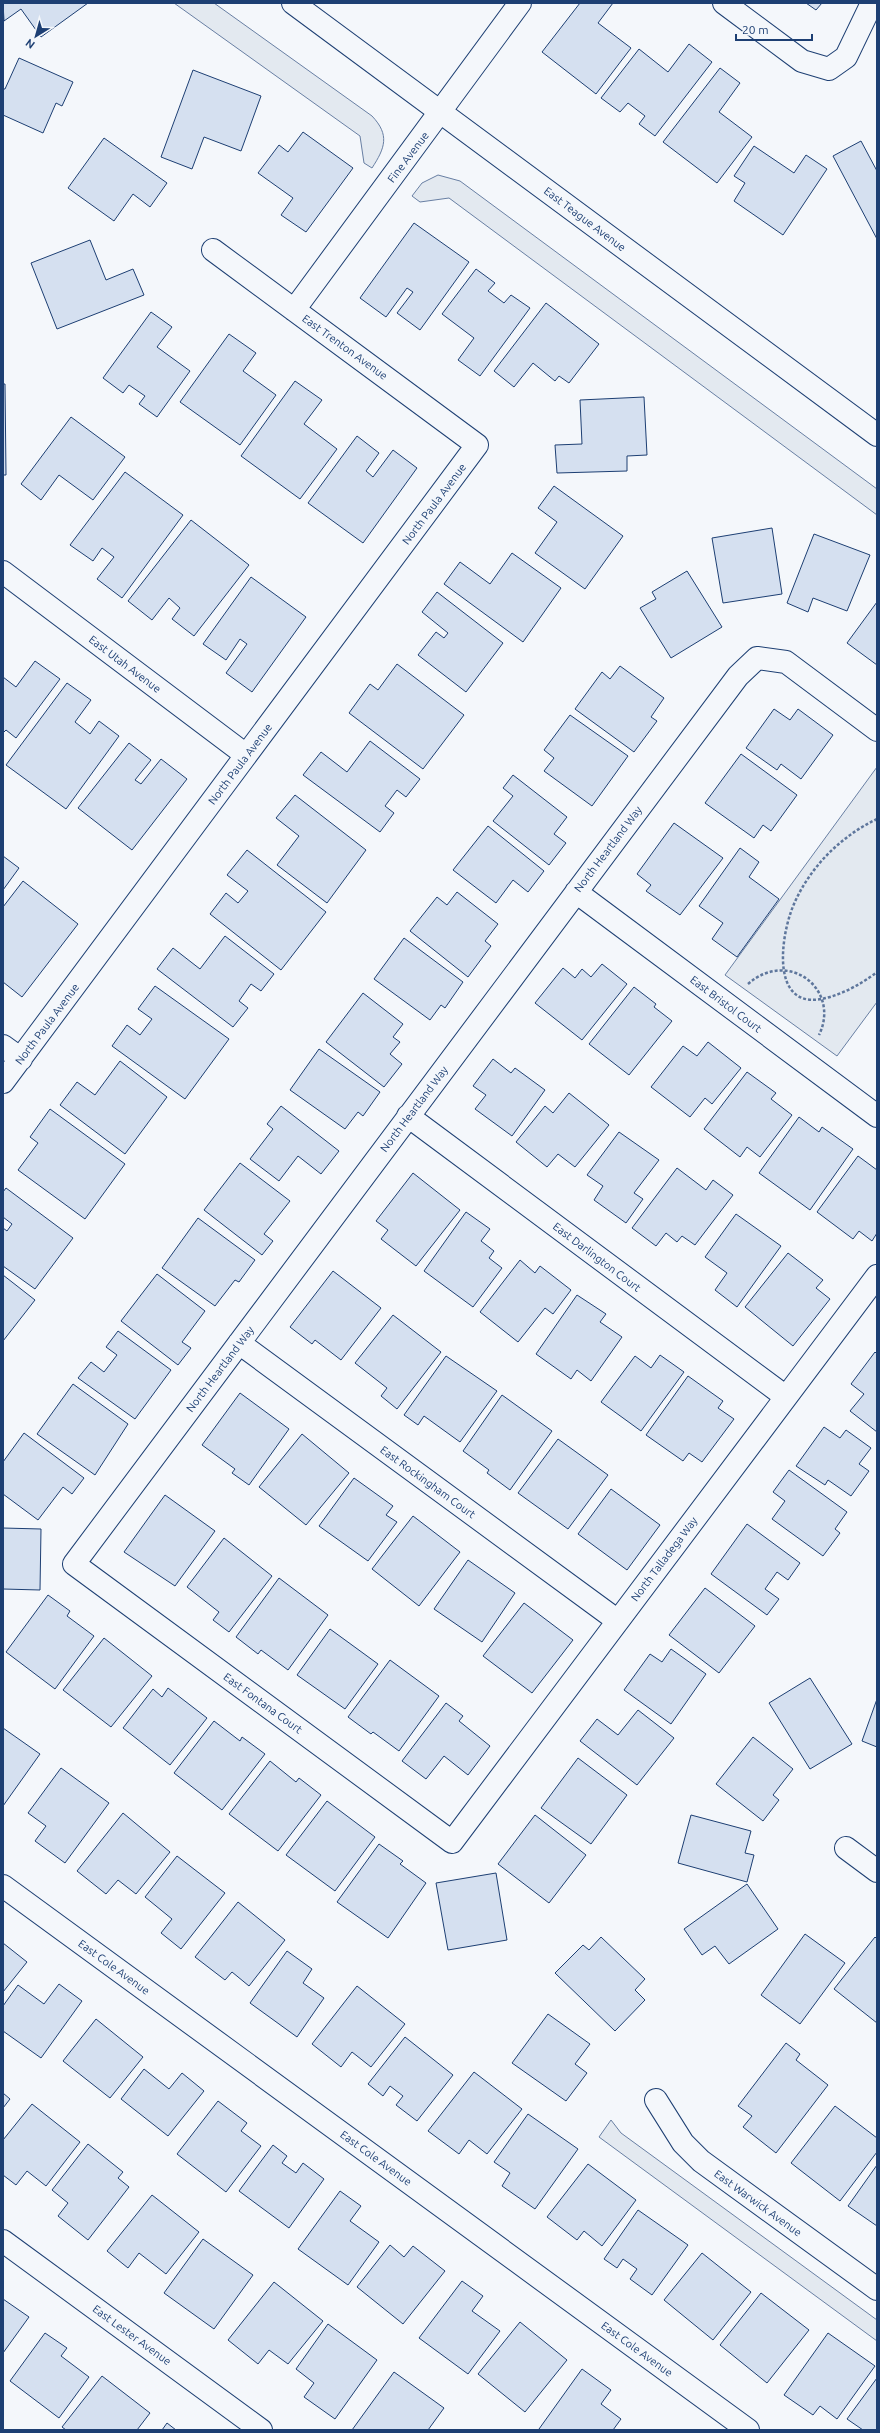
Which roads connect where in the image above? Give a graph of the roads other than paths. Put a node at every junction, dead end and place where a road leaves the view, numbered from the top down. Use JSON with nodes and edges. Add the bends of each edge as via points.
{"nodes":[{"id":1,"x":293,"y":3,"type":"edge"},
{"id":2,"x":520,"y":3,"type":"edge"},
{"id":3,"x":724,"y":3,"type":"edge"},
{"id":4,"x":872,"y":3,"type":"edge"},
{"id":5,"x":441,"y":112,"type":"junction"},
{"id":6,"x":213,"y":250,"type":"dead end"},
{"id":7,"x":294,"y":310,"type":"junction"},
{"id":8,"x":877,"y":435,"type":"edge"},
{"id":9,"x":477,"y":445,"type":"joint"},
{"id":10,"x":3,"y":572,"type":"edge"},
{"id":11,"x":877,"y":730,"type":"edge"},
{"id":12,"x":246,"y":755,"type":"junction"},
{"id":13,"x":576,"y":892,"type":"junction"},
{"id":14,"x":3,"y":1046,"type":"edge"},
{"id":15,"x":20,"y":1059,"type":"junction"},
{"id":16,"x":3,"y":1082,"type":"edge"},
{"id":17,"x":408,"y":1116,"type":"junction"},
{"id":18,"x":877,"y":1116,"type":"edge"},
{"id":19,"x":877,"y":1276,"type":"edge"},
{"id":20,"x":239,"y":1343,"type":"junction"},
{"id":21,"x":786,"y":1397,"type":"junction"},
{"id":22,"x":74,"y":1564,"type":"joint"},
{"id":23,"x":618,"y":1621,"type":"junction"},
{"id":24,"x":452,"y":1842,"type":"joint"},
{"id":25,"x":846,"y":1848,"type":"dead end"},
{"id":26,"x":877,"y":1871,"type":"edge"},
{"id":27,"x":3,"y":1886,"type":"edge"},
{"id":28,"x":656,"y":2100,"type":"dead end"},
{"id":29,"x":3,"y":2241,"type":"edge"},
{"id":30,"x":877,"y":2289,"type":"edge"},
{"id":31,"x":261,"y":2430,"type":"edge"},
{"id":32,"x":748,"y":2430,"type":"edge"}],
"edges":[{"from":1,"to":5,"type":"street","name":"East Teague Avenue"},
{"from":2,"to":5,"type":"street","name":"Fine Avenue"},
{"from":3,"to":4,"type":"street","via":[[802,61],[829,69],[846,57]]},
{"from":5,"to":7,"type":"street","name":"Fine Avenue"},
{"from":5,"to":8,"type":"street","name":"East Teague Avenue"},
{"from":6,"to":7,"type":"street","name":"East Trenton Avenue"},
{"from":7,"to":9,"type":"street","name":"East Trenton Avenue"},
{"from":9,"to":12,"type":"street","name":"North Paula Avenue"},
{"from":10,"to":12,"type":"street","name":"East Utah Avenue"},
{"from":11,"to":13,"type":"street","name":"North Heartland Way","via":[[786,662],[757,658],[738,676]]},
{"from":12,"to":15,"type":"street","name":"North Paula Avenue"},
{"from":13,"to":17,"type":"street","name":"North Heartland Way"},
{"from":13,"to":18,"type":"street","name":"East Bristol Court"},
{"from":14,"to":15,"type":"street"},
{"from":15,"to":16,"type":"street","name":"North Paula Avenue"},
{"from":17,"to":20,"type":"street","name":"North Heartland Way"},
{"from":17,"to":21,"type":"street","name":"East Darlington Court"},
{"from":19,"to":21,"type":"street","name":"North Talladega Way"},
{"from":20,"to":22,"type":"street","name":"North Heartland Way"},
{"from":20,"to":23,"type":"street","name":"East Rockingham Court"},
{"from":21,"to":23,"type":"street","name":"North Talladega Way"},
{"from":22,"to":24,"type":"street","name":"East Fontana Court"},
{"from":23,"to":24,"type":"street","name":"North Talladega Way"},
{"from":25,"to":26,"type":"street"},
{"from":27,"to":32,"type":"street","name":"East Cole Avenue"},
{"from":28,"to":30,"type":"street","name":"East Warwick Avenue","via":[[683,2143],[701,2161]]},
{"from":29,"to":31,"type":"street","name":"East Lester Avenue"}]}
